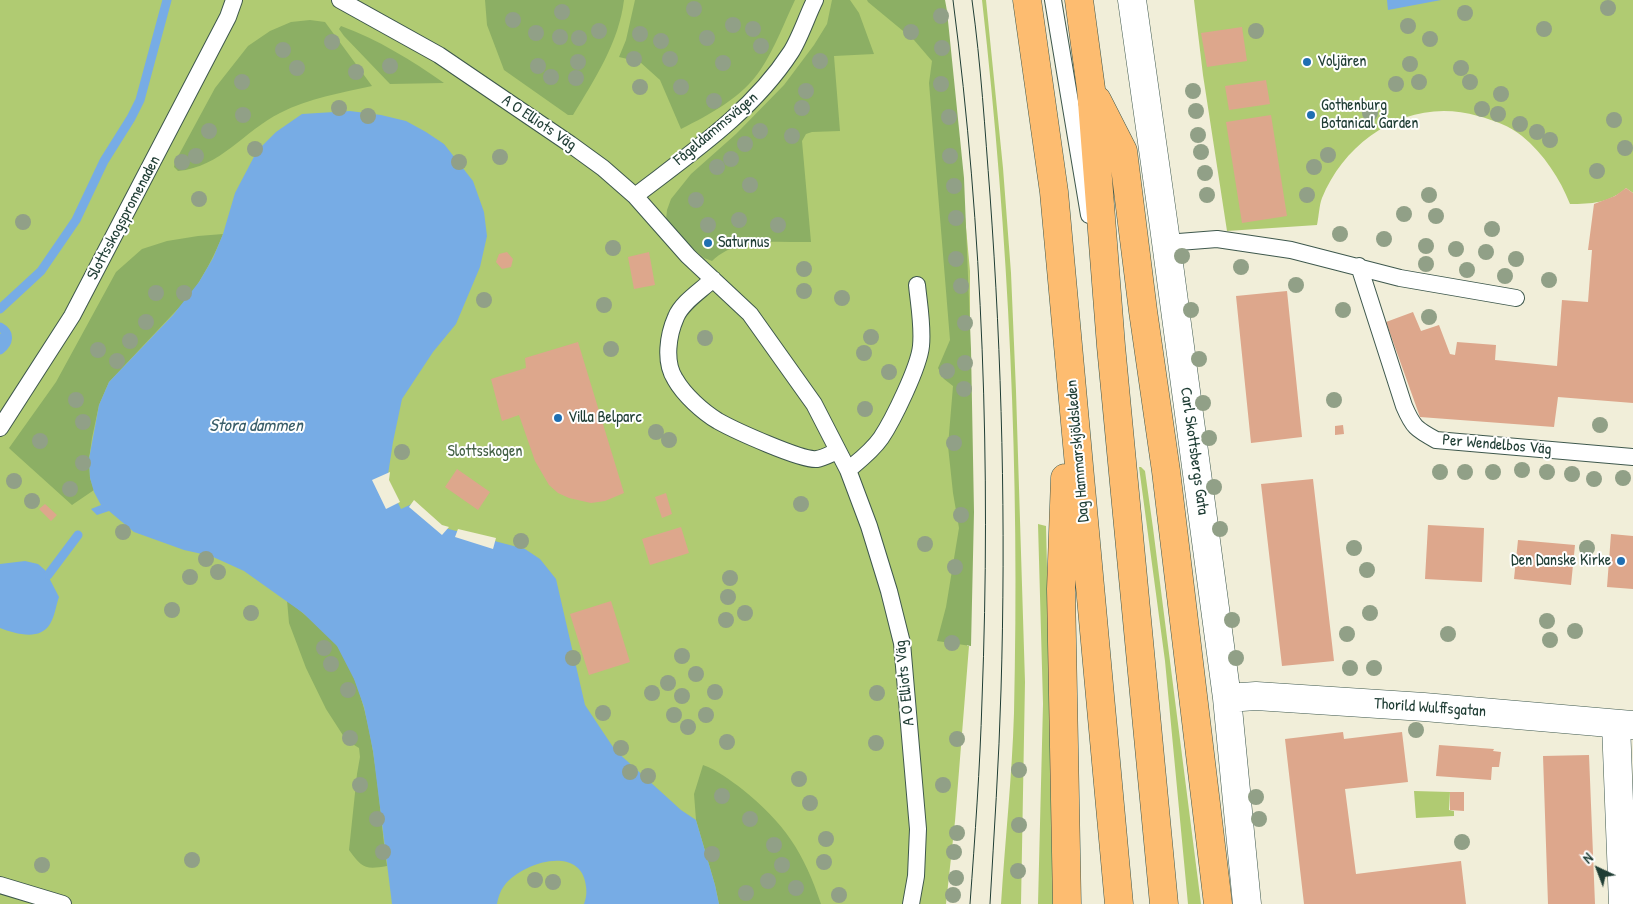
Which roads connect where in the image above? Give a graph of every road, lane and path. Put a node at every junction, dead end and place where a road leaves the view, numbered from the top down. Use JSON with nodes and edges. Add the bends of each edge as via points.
{"nodes":[{"id":1,"x":234,"y":0,"type":"edge"},
{"id":2,"x":340,"y":0,"type":"edge"},
{"id":3,"x":815,"y":0,"type":"edge"},
{"id":4,"x":1027,"y":0,"type":"edge"},
{"id":5,"x":1053,"y":0,"type":"edge"},
{"id":6,"x":1079,"y":0,"type":"edge"},
{"id":7,"x":1132,"y":0,"type":"edge"},
{"id":8,"x":1091,"y":89,"type":"junction"},
{"id":9,"x":635,"y":196,"type":"junction"},
{"id":10,"x":1166,"y":244,"type":"junction"},
{"id":11,"x":1359,"y":266,"type":"junction"},
{"id":12,"x":713,"y":279,"type":"junction"},
{"id":13,"x":917,"y":285,"type":"dead end"},
{"id":14,"x":1516,"y":298,"type":"dead end"},
{"id":15,"x":1111,"y":346,"type":"junction"},
{"id":16,"x":1070,"y":366,"type":"junction"},
{"id":17,"x":0,"y":428,"type":"edge"},
{"id":18,"x":838,"y":451,"type":"junction"},
{"id":19,"x":1633,"y":457,"type":"edge"},
{"id":20,"x":848,"y":470,"type":"junction"},
{"id":21,"x":1226,"y":698,"type":"junction"},
{"id":22,"x":1625,"y":725,"type":"edge"},
{"id":23,"x":0,"y":885,"type":"edge"},
{"id":24,"x":63,"y":904,"type":"edge"},
{"id":25,"x":911,"y":904,"type":"edge"},
{"id":26,"x":1067,"y":904,"type":"edge"},
{"id":27,"x":1119,"y":904,"type":"edge"},
{"id":28,"x":1164,"y":904,"type":"edge"},
{"id":29,"x":1218,"y":904,"type":"edge"},
{"id":30,"x":1247,"y":904,"type":"edge"},
{"id":31,"x":1623,"y":904,"type":"edge"}],
"edges":[{"from":1,"to":17,"type":"lane","name":"Slottsskogspromenaden","via":[[76,308]]},
{"from":2,"to":9,"type":"lane","name":"A O Elliots Väg","via":[[438,55],[570,144]]},
{"from":3,"to":9,"type":"lane","name":"Fågeldammsvägen","via":[[792,51],[765,88],[728,124]]},
{"from":4,"to":16,"type":"main road","name":"Dag Hammarskjöldsleden","via":[[1054,192]]},
{"from":5,"to":15,"type":"lane"},
{"from":6,"to":8,"type":"main road"},
{"from":7,"to":10,"type":"street","name":"Carl Skottsbergs Gata"},
{"from":8,"to":15,"type":"main road"},
{"from":8,"to":29,"type":"main road","via":[[1123,152],[1168,481]]},
{"from":9,"to":12,"type":"lane","name":"A O Elliots Väg"},
{"from":10,"to":11,"type":"lane","via":[[1217,239],[1291,250]]},
{"from":10,"to":21,"type":"street","name":"Carl Skottsbergs Gata"},
{"from":11,"to":14,"type":"lane","via":[[1400,278]]},
{"from":11,"to":19,"type":"lane","name":"Per Wendelbos Väg","via":[[1404,406],[1418,430],[1436,440]]},
{"from":12,"to":18,"type":"lane","name":"A O Elliots Väg","via":[[750,314],[814,404]]},
{"from":12,"to":18,"type":"lane","via":[[676,316],[669,346],[669,364],[674,378],[717,421],[791,454],[817,459]]},
{"from":13,"to":20,"type":"lane","via":[[921,348],[914,370],[881,438]]},
{"from":15,"to":28,"type":"main road"},
{"from":16,"to":26,"type":"main road","via":[[1061,589]]},
{"from":16,"to":27,"type":"main road","name":"Dag Hammarskjöldsleden"},
{"from":18,"to":20,"type":"lane","name":"A O Elliots Väg"},
{"from":20,"to":25,"type":"lane","name":"A O Elliots Väg","via":[[869,526],[902,643],[918,829]]},
{"from":21,"to":22,"type":"street","name":"Thorild Wulffsgatan","via":[[1256,696],[1424,707]]},
{"from":21,"to":30,"type":"street","name":"Carl Skottsbergs Gata"},
{"from":22,"to":31,"type":"street"},
{"from":23,"to":24,"type":"lane"}]}
